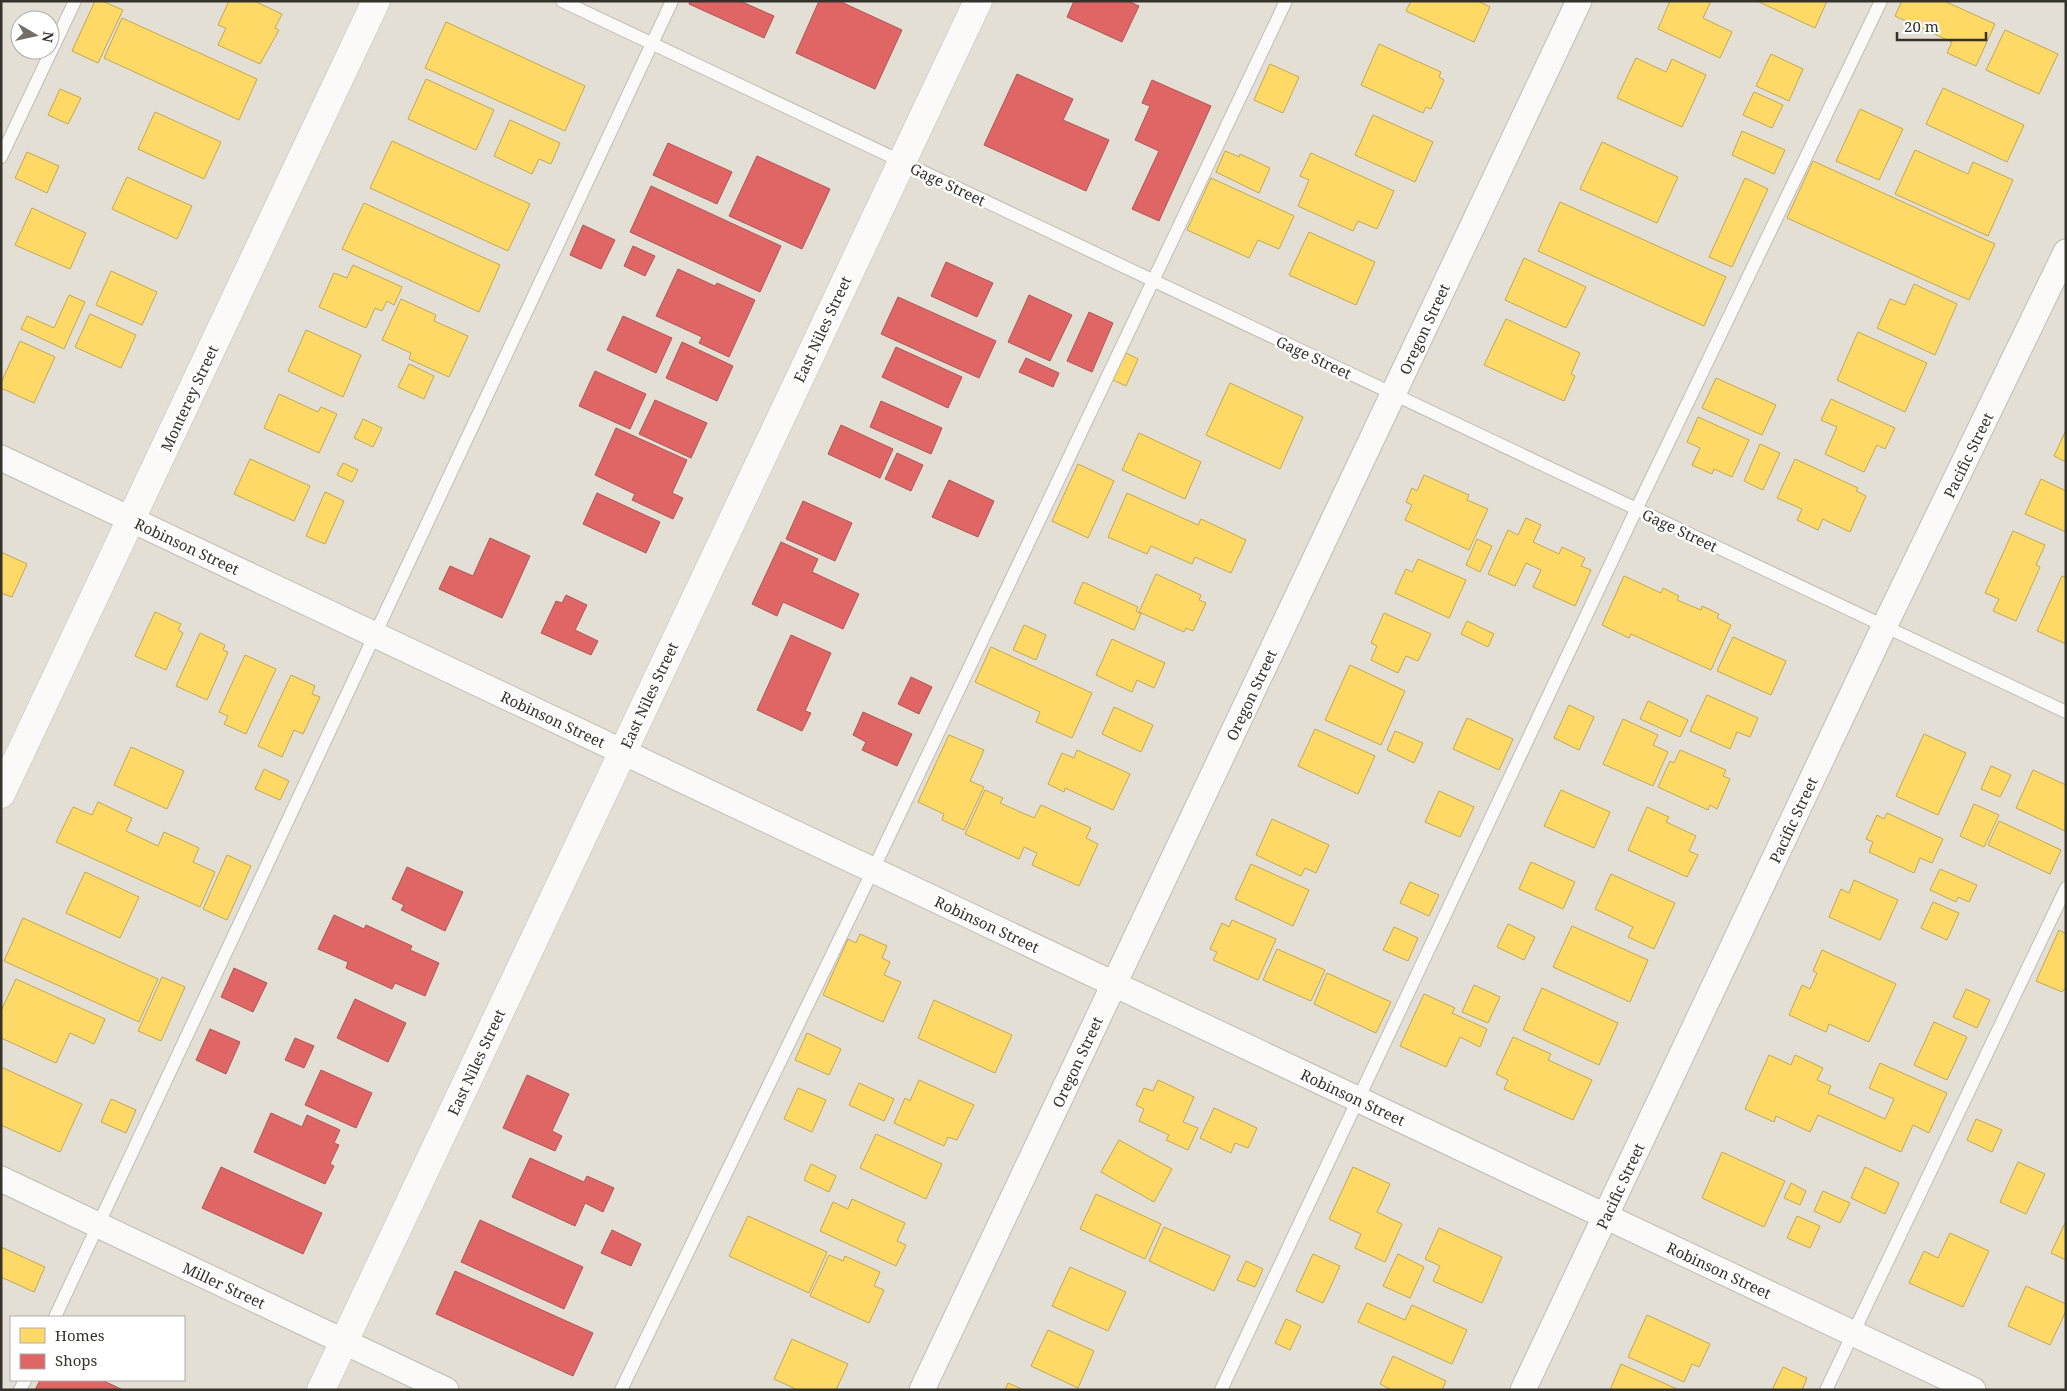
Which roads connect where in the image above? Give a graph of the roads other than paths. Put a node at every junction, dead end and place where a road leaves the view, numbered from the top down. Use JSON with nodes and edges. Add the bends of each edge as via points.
{"nodes":[{"id":1,"x":75,"y":1,"type":"edge"},
{"id":2,"x":376,"y":1,"type":"edge"},
{"id":3,"x":562,"y":1,"type":"edge"},
{"id":4,"x":672,"y":1,"type":"edge"},
{"id":5,"x":978,"y":1,"type":"edge"},
{"id":6,"x":1286,"y":1,"type":"edge"},
{"id":7,"x":1579,"y":1,"type":"edge"},
{"id":8,"x":1881,"y":1,"type":"edge"},
{"id":9,"x":652,"y":44,"type":"junction"},
{"id":10,"x":1,"y":157,"type":"edge"},
{"id":11,"x":902,"y":162,"type":"junction"},
{"id":12,"x":2066,"y":252,"type":"edge"},
{"id":13,"x":1153,"y":281,"type":"junction"},
{"id":14,"x":1393,"y":394,"type":"junction"},
{"id":15,"x":1,"y":458,"type":"edge"},
{"id":16,"x":1636,"y":510,"type":"junction"},
{"id":17,"x":131,"y":519,"type":"junction"},
{"id":18,"x":1884,"y":627,"type":"junction"},
{"id":19,"x":375,"y":635,"type":"junction"},
{"id":20,"x":2066,"y":712,"type":"edge"},
{"id":21,"x":623,"y":752,"type":"junction"},
{"id":22,"x":1,"y":794,"type":"edge"},
{"id":23,"x":872,"y":870,"type":"junction"},
{"id":24,"x":2066,"y":888,"type":"edge"},
{"id":25,"x":1114,"y":984,"type":"junction"},
{"id":26,"x":1358,"y":1099,"type":"junction"},
{"id":27,"x":1,"y":1179,"type":"edge"},
{"id":28,"x":1606,"y":1216,"type":"junction"},
{"id":29,"x":99,"y":1226,"type":"junction"},
{"id":30,"x":55,"y":1316,"type":"edge"},
{"id":31,"x":1853,"y":1333,"type":"junction"},
{"id":32,"x":344,"y":1342,"type":"junction"},
{"id":33,"x":321,"y":1390,"type":"edge"},
{"id":34,"x":446,"y":1390,"type":"edge"},
{"id":35,"x":621,"y":1390,"type":"edge"},
{"id":36,"x":922,"y":1390,"type":"edge"},
{"id":37,"x":1220,"y":1390,"type":"edge"},
{"id":38,"x":1523,"y":1390,"type":"edge"},
{"id":39,"x":1826,"y":1390,"type":"edge"},
{"id":40,"x":1973,"y":1390,"type":"edge"}],
"edges":[{"from":1,"to":10,"type":"lane"},
{"from":2,"to":17,"type":"main road","name":"Monterey Street"},
{"from":3,"to":9,"type":"lane","name":"Gage Street"},
{"from":4,"to":9,"type":"lane"},
{"from":5,"to":11,"type":"main road","name":"East Niles Street"},
{"from":6,"to":13,"type":"lane"},
{"from":7,"to":14,"type":"street","name":"Oregon Street"},
{"from":8,"to":16,"type":"lane"},
{"from":9,"to":11,"type":"lane","name":"Gage Street"},
{"from":9,"to":19,"type":"lane"},
{"from":11,"to":13,"type":"lane","name":"Gage Street"},
{"from":11,"to":21,"type":"main road","name":"East Niles Street"},
{"from":12,"to":18,"type":"street","name":"Pacific Street"},
{"from":13,"to":14,"type":"lane","name":"Gage Street"},
{"from":13,"to":23,"type":"lane"},
{"from":14,"to":16,"type":"lane","name":"Gage Street"},
{"from":14,"to":25,"type":"street","name":"Oregon Street"},
{"from":15,"to":17,"type":"street","name":"Robinson Street"},
{"from":16,"to":18,"type":"lane","name":"Gage Street"},
{"from":16,"to":26,"type":"lane"},
{"from":17,"to":19,"type":"street","name":"Robinson Street"},
{"from":17,"to":22,"type":"main road","name":"Monterey Street"},
{"from":18,"to":20,"type":"lane","name":"Gage Street"},
{"from":18,"to":28,"type":"street","name":"Pacific Street"},
{"from":19,"to":21,"type":"street","name":"Robinson Street"},
{"from":19,"to":29,"type":"lane"},
{"from":21,"to":23,"type":"street","name":"Robinson Street"},
{"from":21,"to":32,"type":"main road","name":"East Niles Street"},
{"from":23,"to":25,"type":"street","name":"Robinson Street"},
{"from":23,"to":35,"type":"lane"},
{"from":24,"to":31,"type":"lane"},
{"from":25,"to":26,"type":"street","name":"Robinson Street"},
{"from":25,"to":36,"type":"street","name":"Oregon Street"},
{"from":26,"to":28,"type":"street","name":"Robinson Street"},
{"from":26,"to":37,"type":"lane"},
{"from":27,"to":29,"type":"street","name":"Miller Street"},
{"from":28,"to":31,"type":"street","name":"Robinson Street"},
{"from":28,"to":38,"type":"street","name":"Pacific Street"},
{"from":29,"to":30,"type":"lane"},
{"from":29,"to":32,"type":"street","name":"Miller Street"},
{"from":31,"to":39,"type":"lane"},
{"from":31,"to":40,"type":"street","name":"Robinson Street"},
{"from":32,"to":33,"type":"main road","name":"East Niles Street"},
{"from":32,"to":34,"type":"street","name":"Miller Street"}]}
